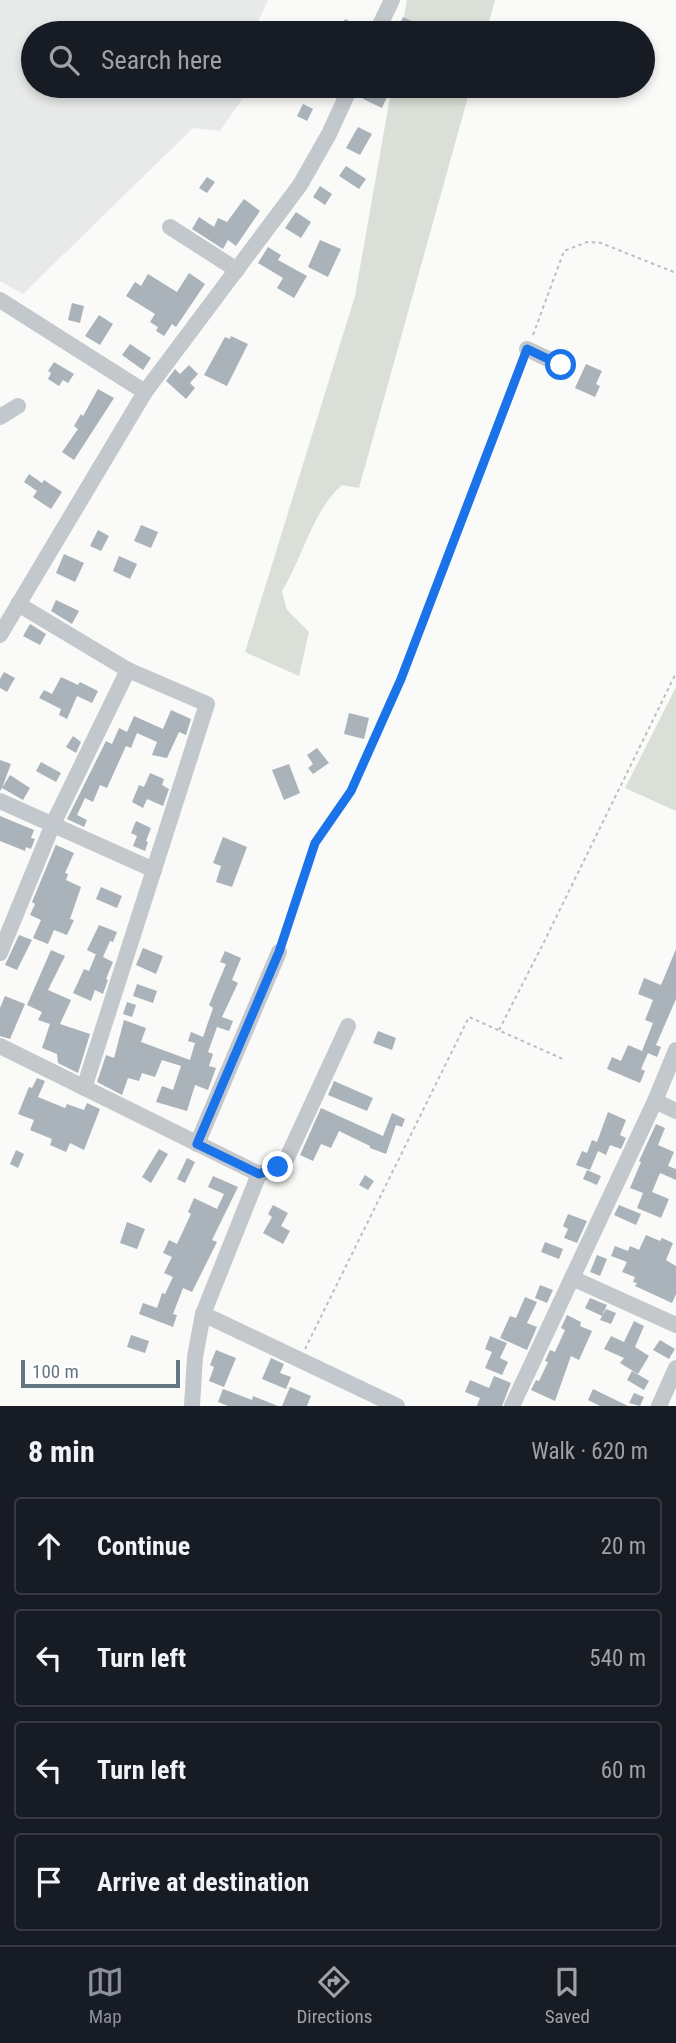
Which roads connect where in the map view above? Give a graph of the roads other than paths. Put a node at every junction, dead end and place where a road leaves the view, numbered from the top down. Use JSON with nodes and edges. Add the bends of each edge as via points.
{"nodes":[{"id":1,"x":392,"y":0,"type":"edge"},
{"id":2,"x":382,"y":21,"type":"edge"},
{"id":3,"x":346,"y":98,"type":"edge"},
{"id":4,"x":170,"y":227,"type":"dead end"},
{"id":5,"x":237,"y":270,"type":"junction"},
{"id":6,"x":0,"y":300,"type":"edge"},
{"id":7,"x":527,"y":349,"type":"road end"},
{"id":8,"x":561,"y":365,"type":"dead end"},
{"id":9,"x":145,"y":392,"type":"junction"},
{"id":10,"x":18,"y":406,"type":"dead end"},
{"id":11,"x":0,"y":417,"type":"edge"},
{"id":12,"x":18,"y":604,"type":"junction"},
{"id":13,"x":0,"y":635,"type":"edge"},
{"id":14,"x":128,"y":670,"type":"junction"},
{"id":15,"x":0,"y":801,"type":"edge"},
{"id":16,"x":53,"y":824,"type":"junction"},
{"id":17,"x":154,"y":870,"type":"junction"},
{"id":18,"x":279,"y":952,"type":"road end"},
{"id":19,"x":0,"y":953,"type":"edge"},
{"id":20,"x":348,"y":1026,"type":"dead end"},
{"id":21,"x":0,"y":1046,"type":"edge"},
{"id":22,"x":676,"y":1050,"type":"edge"},
{"id":23,"x":85,"y":1088,"type":"junction"},
{"id":24,"x":655,"y":1101,"type":"junction"},
{"id":25,"x":676,"y":1111,"type":"edge"},
{"id":26,"x":197,"y":1144,"type":"junction"},
{"id":27,"x":259,"y":1174,"type":"junction"},
{"id":28,"x":572,"y":1279,"type":"junction"},
{"id":29,"x":203,"y":1314,"type":"junction"},
{"id":30,"x":676,"y":1325,"type":"edge"},
{"id":31,"x":676,"y":1368,"type":"edge"},
{"id":32,"x":192,"y":1406,"type":"edge"},
{"id":33,"x":397,"y":1406,"type":"edge"},
{"id":34,"x":512,"y":1406,"type":"edge"},
{"id":35,"x":659,"y":1406,"type":"edge"}],
"edges":[{"from":1,"to":2,"type":"street"},
{"from":3,"to":5,"type":"street","via":[[300,185]]},
{"from":4,"to":5,"type":"street"},
{"from":5,"to":9,"type":"street"},
{"from":6,"to":9,"type":"street"},
{"from":7,"to":8,"type":"street"},
{"from":9,"to":12,"type":"street"},
{"from":10,"to":11,"type":"street"},
{"from":12,"to":13,"type":"street"},
{"from":12,"to":14,"type":"street"},
{"from":14,"to":16,"type":"street"},
{"from":14,"to":17,"type":"street","via":[[207,704]]},
{"from":15,"to":16,"type":"street"},
{"from":16,"to":17,"type":"street"},
{"from":16,"to":19,"type":"street"},
{"from":17,"to":23,"type":"street"},
{"from":18,"to":26,"type":"street"},
{"from":20,"to":27,"type":"street","via":[[286,1160]]},
{"from":21,"to":23,"type":"street"},
{"from":22,"to":24,"type":"street"},
{"from":23,"to":26,"type":"street"},
{"from":24,"to":25,"type":"street"},
{"from":24,"to":28,"type":"street"},
{"from":26,"to":27,"type":"street"},
{"from":27,"to":29,"type":"street"},
{"from":28,"to":30,"type":"street"},
{"from":28,"to":34,"type":"street"},
{"from":29,"to":32,"type":"street"},
{"from":29,"to":33,"type":"street"},
{"from":31,"to":35,"type":"street"}]}
